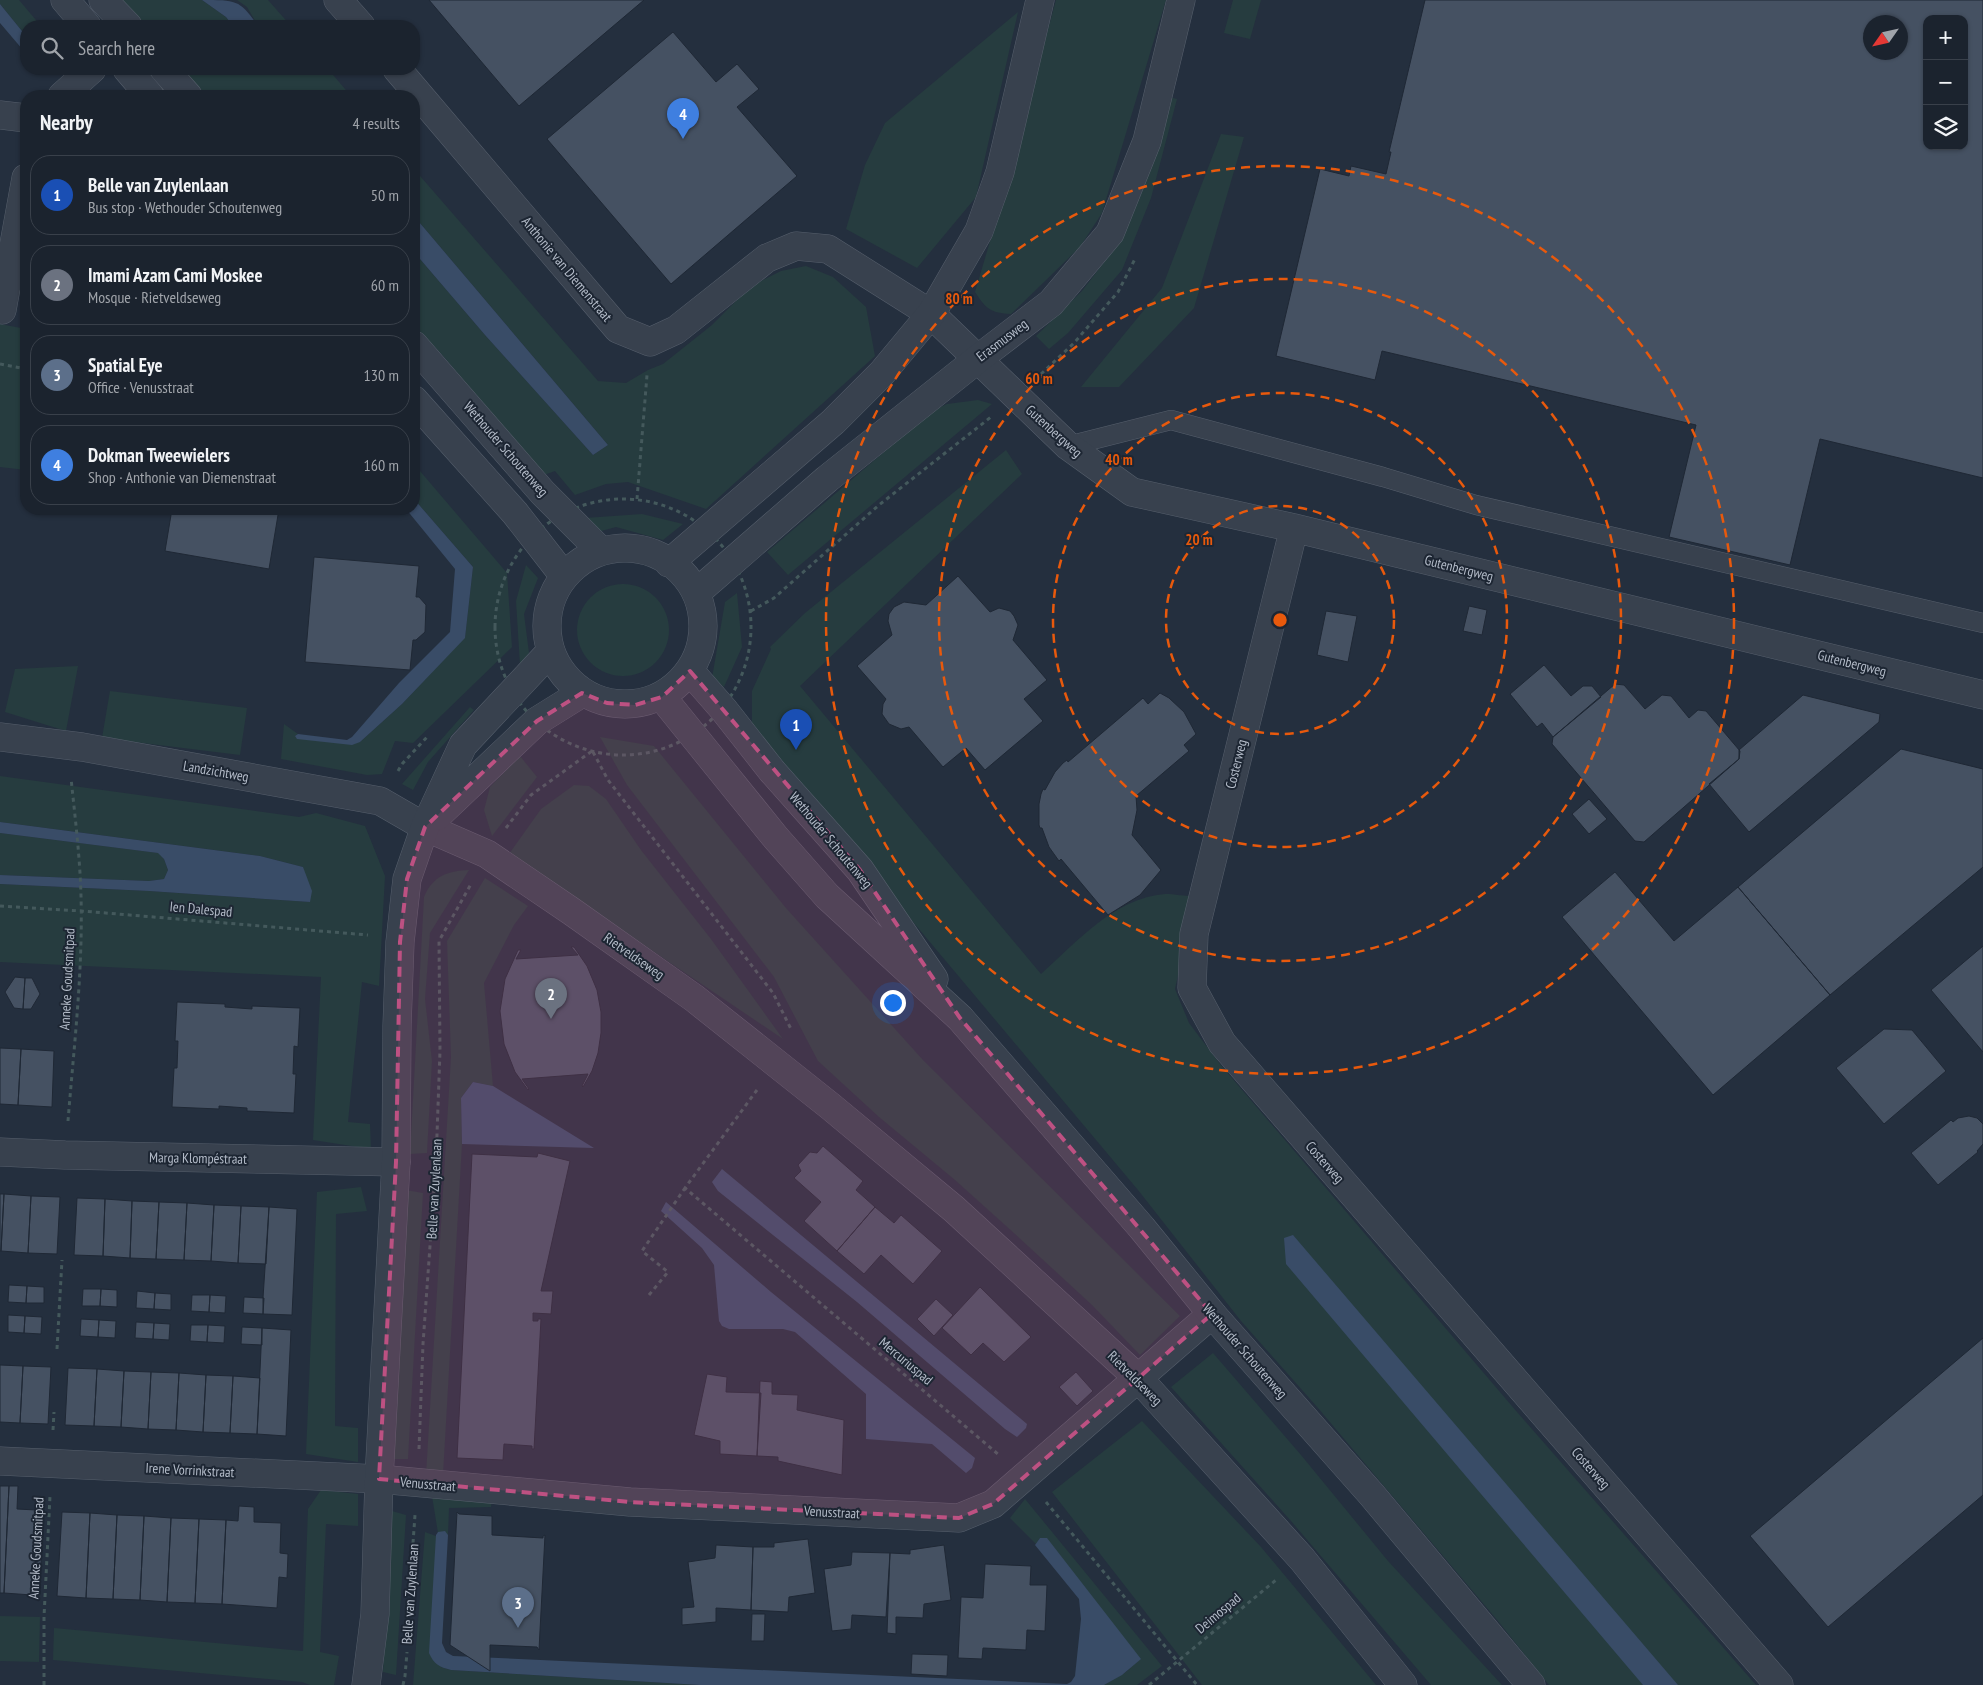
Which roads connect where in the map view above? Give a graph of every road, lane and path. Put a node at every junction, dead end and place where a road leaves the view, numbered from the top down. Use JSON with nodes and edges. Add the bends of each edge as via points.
{"nodes":[{"id":1,"x":65,"y":0,"type":"edge"},
{"id":2,"x":103,"y":0,"type":"edge"},
{"id":3,"x":338,"y":0,"type":"edge"},
{"id":4,"x":1040,"y":0,"type":"edge"},
{"id":5,"x":1181,"y":0,"type":"edge"},
{"id":6,"x":82,"y":20,"type":"edge"},
{"id":7,"x":122,"y":20,"type":"edge"},
{"id":8,"x":355,"y":20,"type":"edge"},
{"id":9,"x":85,"y":75,"type":"edge"},
{"id":10,"x":132,"y":75,"type":"edge"},
{"id":11,"x":169,"y":75,"type":"edge"},
{"id":12,"x":402,"y":75,"type":"edge"},
{"id":13,"x":69,"y":90,"type":"edge"},
{"id":14,"x":145,"y":90,"type":"edge"},
{"id":15,"x":183,"y":90,"type":"edge"},
{"id":16,"x":415,"y":90,"type":"edge"},
{"id":17,"x":420,"y":96,"type":"edge"},
{"id":18,"x":0,"y":115,"type":"edge"},
{"id":19,"x":20,"y":117,"type":"edge"},
{"id":20,"x":20,"y":211,"type":"edge"},
{"id":21,"x":2,"y":310,"type":"dead end"},
{"id":22,"x":931,"y":314,"type":"junction"},
{"id":23,"x":650,"y":342,"type":"junction"},
{"id":24,"x":420,"y":352,"type":"edge"},
{"id":25,"x":978,"y":358,"type":"junction"},
{"id":26,"x":0,"y":364,"type":"edge"},
{"id":27,"x":20,"y":368,"type":"edge"},
{"id":28,"x":420,"y":407,"type":"edge"},
{"id":29,"x":1068,"y":446,"type":"junction"},
{"id":30,"x":637,"y":499,"type":"junction"},
{"id":31,"x":564,"y":513,"type":"junction"},
{"id":32,"x":1294,"y":528,"type":"junction"},
{"id":33,"x":707,"y":531,"type":"junction"},
{"id":34,"x":532,"y":536,"type":"junction"},
{"id":35,"x":601,"y":551,"type":"junction"},
{"id":36,"x":733,"y":560,"type":"junction"},
{"id":37,"x":670,"y":562,"type":"junction"},
{"id":38,"x":564,"y":576,"type":"junction"},
{"id":39,"x":696,"y":593,"type":"junction"},
{"id":40,"x":1983,"y":623,"type":"edge"},
{"id":41,"x":550,"y":652,"type":"junction"},
{"id":42,"x":690,"y":671,"type":"junction"},
{"id":43,"x":513,"y":692,"type":"junction"},
{"id":44,"x":582,"y":693,"type":"junction"},
{"id":45,"x":1983,"y":695,"type":"edge"},
{"id":46,"x":662,"y":696,"type":"junction"},
{"id":47,"x":724,"y":710,"type":"junction"},
{"id":48,"x":692,"y":735,"type":"junction"},
{"id":49,"x":0,"y":737,"type":"edge"},
{"id":50,"x":592,"y":751,"type":"junction"},
{"id":51,"x":70,"y":769,"type":"dead end"},
{"id":52,"x":425,"y":827,"type":"junction"},
{"id":53,"x":487,"y":854,"type":"junction"},
{"id":54,"x":0,"y":906,"type":"edge"},
{"id":55,"x":82,"y":911,"type":"junction"},
{"id":56,"x":400,"y":942,"type":"junction"},
{"id":57,"x":960,"y":1018,"type":"junction"},
{"id":58,"x":795,"y":1036,"type":"dead end"},
{"id":59,"x":777,"y":1062,"type":"junction"},
{"id":60,"x":0,"y":1152,"type":"edge"},
{"id":61,"x":65,"y":1155,"type":"junction"},
{"id":62,"x":396,"y":1162,"type":"junction"},
{"id":63,"x":685,"y":1188,"type":"junction"},
{"id":64,"x":62,"y":1260,"type":"dead end"},
{"id":65,"x":649,"y":1295,"type":"dead end"},
{"id":66,"x":1212,"y":1314,"type":"junction"},
{"id":67,"x":57,"y":1349,"type":"dead end"},
{"id":68,"x":1139,"y":1379,"type":"junction"},
{"id":69,"x":54,"y":1412,"type":"dead end"},
{"id":70,"x":0,"y":1461,"type":"edge"},
{"id":71,"x":51,"y":1464,"type":"junction"},
{"id":72,"x":1025,"y":1477,"type":"junction"},
{"id":73,"x":379,"y":1479,"type":"junction"},
{"id":74,"x":417,"y":1483,"type":"junction"},
{"id":75,"x":413,"y":1550,"type":"dead end"},
{"id":76,"x":1302,"y":1559,"type":"junction"},
{"id":77,"x":407,"y":1647,"type":"dead end"},
{"id":78,"x":1178,"y":1662,"type":"junction"},
{"id":79,"x":44,"y":1685,"type":"edge"},
{"id":80,"x":366,"y":1685,"type":"edge"},
{"id":81,"x":403,"y":1685,"type":"edge"},
{"id":82,"x":1149,"y":1685,"type":"edge"},
{"id":83,"x":1197,"y":1685,"type":"edge"},
{"id":84,"x":1403,"y":1685,"type":"edge"},
{"id":85,"x":1531,"y":1685,"type":"edge"},
{"id":86,"x":1779,"y":1685,"type":"edge"}],
"edges":[{"from":1,"to":6,"type":"street"},
{"from":2,"to":7,"type":"street"},
{"from":3,"to":8,"type":"street"},
{"from":4,"to":22,"type":"street","via":[[1000,172],[979,231]]},
{"from":5,"to":25,"type":"street","name":"Erasmusweg","via":[[1147,141],[1110,233],[1051,303]]},
{"from":9,"to":13,"type":"street"},
{"from":10,"to":14,"type":"street"},
{"from":11,"to":15,"type":"street"},
{"from":12,"to":16,"type":"street","name":"Anthonie van Diemenstraat"},
{"from":17,"to":23,"type":"street","name":"Anthonie van Diemenstraat","via":[[618,329]]},
{"from":18,"to":19,"type":"street"},
{"from":20,"to":21,"type":"street"},
{"from":22,"to":23,"type":"street","via":[[828,249],[796,246],[767,258],[676,330]]},
{"from":22,"to":25,"type":"street","name":"Gutenbergweg"},
{"from":22,"to":33,"type":"street","via":[[882,373],[833,422]]},
{"from":23,"to":30,"type":"path"},
{"from":24,"to":31,"type":"street","name":"Wethouder Schoutenweg"},
{"from":25,"to":29,"type":"street","name":"Gutenbergweg"},
{"from":25,"to":36,"type":"street","name":"Erasmusweg","via":[[827,479]]},
{"from":26,"to":27,"type":"path"},
{"from":28,"to":34,"type":"street"},
{"from":29,"to":32,"type":"street","name":"Gutenbergweg","via":[[1132,492]]},
{"from":29,"to":40,"type":"lane","via":[[1171,420],[1383,477],[1476,506]]},
{"from":30,"to":31,"type":"path","via":[[604,500]]},
{"from":30,"to":33,"type":"path","via":[[684,512]]},
{"from":31,"to":34,"type":"path"},
{"from":31,"to":35,"type":"street","name":"Wethouder Schoutenweg"},
{"from":32,"to":45,"type":"street","name":"Gutenbergweg"},
{"from":32,"to":86,"type":"street","name":"Costerweg","via":[[1194,934],[1192,988],[1222,1043]]},
{"from":33,"to":36,"type":"path","via":[[719,540]]},
{"from":33,"to":37,"type":"street"},
{"from":34,"to":38,"type":"street"},
{"from":34,"to":43,"type":"path","via":[[511,560],[500,588],[494,625],[500,663]]},
{"from":35,"to":37,"type":"street","via":[[643,550]]},
{"from":35,"to":38,"type":"street","via":[[581,561]]},
{"from":36,"to":39,"type":"street","name":"Erasmusweg"},
{"from":36,"to":47,"type":"path","via":[[739,568],[750,603],[752,639],[743,674]]},
{"from":37,"to":39,"type":"street"},
{"from":38,"to":41,"type":"street","via":[[550,600],[546,626]]},
{"from":39,"to":42,"type":"street","via":[[703,619],[701,646]]},
{"from":41,"to":43,"type":"street"},
{"from":41,"to":44,"type":"street","via":[[562,675]]},
{"from":42,"to":46,"type":"street"},
{"from":42,"to":47,"type":"street","name":"Wethouder Schoutenweg"},
{"from":43,"to":52,"type":"street","via":[[463,745]]},
{"from":44,"to":46,"type":"street","via":[[607,703],[635,705]]},
{"from":44,"to":52,"type":"street","via":[[537,721]]},
{"from":46,"to":48,"type":"street","name":"Wethouder Schoutenweg"},
{"from":47,"to":48,"type":"path"},
{"from":47,"to":57,"type":"street","name":"Wethouder Schoutenweg","via":[[772,771],[860,870]]},
{"from":48,"to":50,"type":"path","via":[[661,750],[627,755]]},
{"from":48,"to":57,"type":"street","name":"Wethouder Schoutenweg","via":[[827,896]]},
{"from":49,"to":52,"type":"street","name":"Landzichtweg","via":[[82,747],[380,800]]},
{"from":50,"to":53,"type":"path","name":"Belle van Zuylenlaan","via":[[531,794]]},
{"from":50,"to":58,"type":"path","via":[[608,780],[773,993]]},
{"from":51,"to":55,"type":"path","name":"Anneke Goudsmitpad"},
{"from":52,"to":53,"type":"street","name":"Rietveldseweg"},
{"from":52,"to":56,"type":"street","via":[[407,879]]},
{"from":53,"to":59,"type":"street","name":"Rietveldseweg","via":[[694,998]]},
{"from":53,"to":74,"type":"path","name":"Belle van Zuylenlaan","via":[[439,940],[437,1152]]},
{"from":54,"to":55,"type":"path","name":"Ien Dalespad"},
{"from":55,"to":56,"type":"path","name":"Ien Dalespad","via":[[370,935]]},
{"from":55,"to":61,"type":"path","name":"Anneke Goudsmitpad","via":[[80,980]]},
{"from":56,"to":62,"type":"street"},
{"from":57,"to":66,"type":"street","name":"Wethouder Schoutenweg"},
{"from":59,"to":63,"type":"path"},
{"from":59,"to":68,"type":"street","name":"Rietveldseweg","via":[[954,1209]]},
{"from":60,"to":61,"type":"street","name":"Marga Klompéstraat"},
{"from":61,"to":62,"type":"street","name":"Marga Klompéstraat"},
{"from":62,"to":73,"type":"street"},
{"from":63,"to":65,"type":"path","via":[[642,1251],[668,1272]]},
{"from":63,"to":72,"type":"path","name":"Mercuriuspad"},
{"from":64,"to":67,"type":"path"},
{"from":66,"to":68,"type":"street","name":"Venusstraat"},
{"from":66,"to":85,"type":"street","name":"Wethouder Schoutenweg","via":[[1372,1495]]},
{"from":68,"to":72,"type":"street","name":"Venusstraat"},
{"from":68,"to":76,"type":"street","name":"Rietveldseweg"},
{"from":69,"to":71,"type":"path","name":"Anneke Goudsmitpad"},
{"from":70,"to":71,"type":"street","name":"Irene Vorrinkstraat"},
{"from":71,"to":73,"type":"street","name":"Irene Vorrinkstraat"},
{"from":71,"to":79,"type":"path","name":"Anneke Goudsmitpad"},
{"from":72,"to":74,"type":"street","name":"Venusstraat","via":[[994,1504],[960,1518],[630,1502]]},
{"from":72,"to":78,"type":"path","name":"Mercuriuspad"},
{"from":73,"to":74,"type":"street","name":"Venusstraat"},
{"from":73,"to":80,"type":"street","via":[[375,1614]]},
{"from":74,"to":75,"type":"path","name":"Belle van Zuylenlaan"},
{"from":76,"to":78,"type":"path","name":"Deimospad"},
{"from":76,"to":84,"type":"street","name":"Rietveldseweg"},
{"from":77,"to":81,"type":"path","name":"Belle van Zuylenlaan"},
{"from":78,"to":82,"type":"path","name":"Deimospad"},
{"from":78,"to":83,"type":"path","name":"Mercuriuspad"}]}
